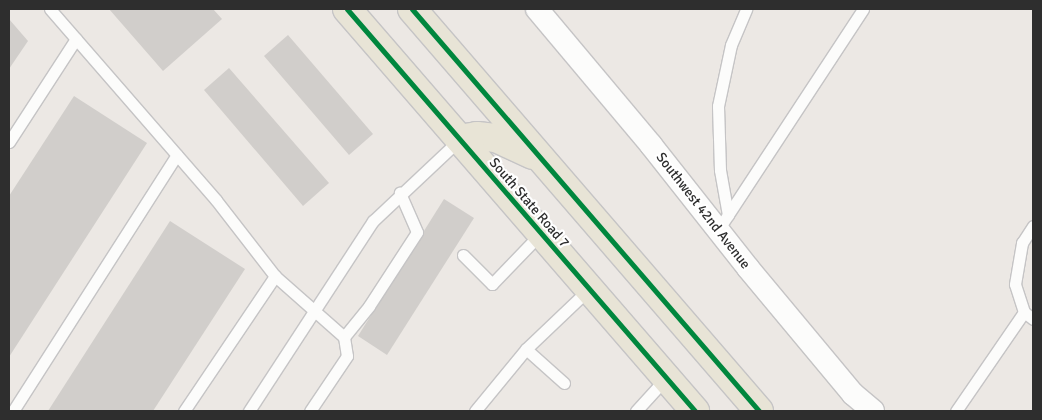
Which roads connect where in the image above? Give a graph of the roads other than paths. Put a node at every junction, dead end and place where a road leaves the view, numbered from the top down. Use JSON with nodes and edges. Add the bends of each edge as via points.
{"nodes":[{"id":1,"x":50,"y":9,"type":"edge"},
{"id":2,"x":347,"y":9,"type":"edge"},
{"id":3,"x":412,"y":9,"type":"edge"},
{"id":4,"x":536,"y":9,"type":"edge"},
{"id":5,"x":746,"y":9,"type":"edge"},
{"id":6,"x":863,"y":9,"type":"edge"},
{"id":7,"x":76,"y":39,"type":"junction"},
{"id":8,"x":460,"y":139,"type":"junction"},
{"id":9,"x":9,"y":142,"type":"edge"},
{"id":10,"x":177,"y":155,"type":"junction"},
{"id":11,"x":544,"y":162,"type":"junction"},
{"id":12,"x":400,"y":193,"type":"junction"},
{"id":13,"x":723,"y":223,"type":"junction"},
{"id":14,"x":1033,"y":226,"type":"edge"},
{"id":15,"x":541,"y":233,"type":"junction"},
{"id":16,"x":463,"y":255,"type":"dead end"},
{"id":17,"x":275,"y":276,"type":"junction"},
{"id":18,"x":589,"y":289,"type":"junction"},
{"id":19,"x":314,"y":310,"type":"junction"},
{"id":20,"x":1029,"y":315,"type":"edge"},
{"id":21,"x":344,"y":337,"type":"junction"},
{"id":22,"x":526,"y":349,"type":"junction"},
{"id":23,"x":666,"y":378,"type":"junction"},
{"id":24,"x":564,"y":383,"type":"dead end"},
{"id":25,"x":13,"y":411,"type":"edge"},
{"id":26,"x":184,"y":411,"type":"edge"},
{"id":27,"x":249,"y":411,"type":"edge"},
{"id":28,"x":310,"y":411,"type":"edge"},
{"id":29,"x":475,"y":411,"type":"edge"},
{"id":30,"x":636,"y":411,"type":"edge"},
{"id":31,"x":695,"y":411,"type":"edge"},
{"id":32,"x":759,"y":411,"type":"edge"},
{"id":33,"x":873,"y":411,"type":"edge"},
{"id":34,"x":956,"y":411,"type":"edge"}],
"edges":[{"from":1,"to":7,"type":"lane"},
{"from":2,"to":8,"type":"main road","name":"South State Road 7"},
{"from":3,"to":11,"type":"main road"},
{"from":4,"to":13,"type":"street","name":"Southwest 42nd Avenue"},
{"from":5,"to":13,"type":"lane","via":[[731,45],[718,106]]},
{"from":6,"to":13,"type":"lane"},
{"from":7,"to":9,"type":"lane"},
{"from":7,"to":10,"type":"lane"},
{"from":8,"to":11,"type":"main road","via":[[477,136],[496,138]]},
{"from":8,"to":12,"type":"lane"},
{"from":8,"to":15,"type":"main road","name":"South State Road 7"},
{"from":10,"to":17,"type":"lane"},
{"from":10,"to":25,"type":"lane"},
{"from":11,"to":32,"type":"main road"},
{"from":12,"to":19,"type":"lane","via":[[373,221]]},
{"from":12,"to":21,"type":"lane","via":[[417,232],[369,306]]},
{"from":13,"to":33,"type":"street","name":"Southwest 42nd Avenue","via":[[854,394]]},
{"from":14,"to":20,"type":"lane","via":[[1022,243],[1015,284]]},
{"from":15,"to":16,"type":"lane","via":[[492,284]]},
{"from":15,"to":18,"type":"main road","name":"South State Road 7"},
{"from":17,"to":19,"type":"lane"},
{"from":17,"to":26,"type":"lane"},
{"from":18,"to":22,"type":"lane"},
{"from":18,"to":23,"type":"main road","name":"South State Road 7"},
{"from":19,"to":21,"type":"lane"},
{"from":19,"to":27,"type":"lane"},
{"from":20,"to":34,"type":"lane"},
{"from":21,"to":28,"type":"lane","via":[[347,356]]},
{"from":22,"to":24,"type":"lane"},
{"from":22,"to":29,"type":"lane"},
{"from":23,"to":30,"type":"lane"},
{"from":23,"to":31,"type":"main road","name":"South State Road 7"}]}
